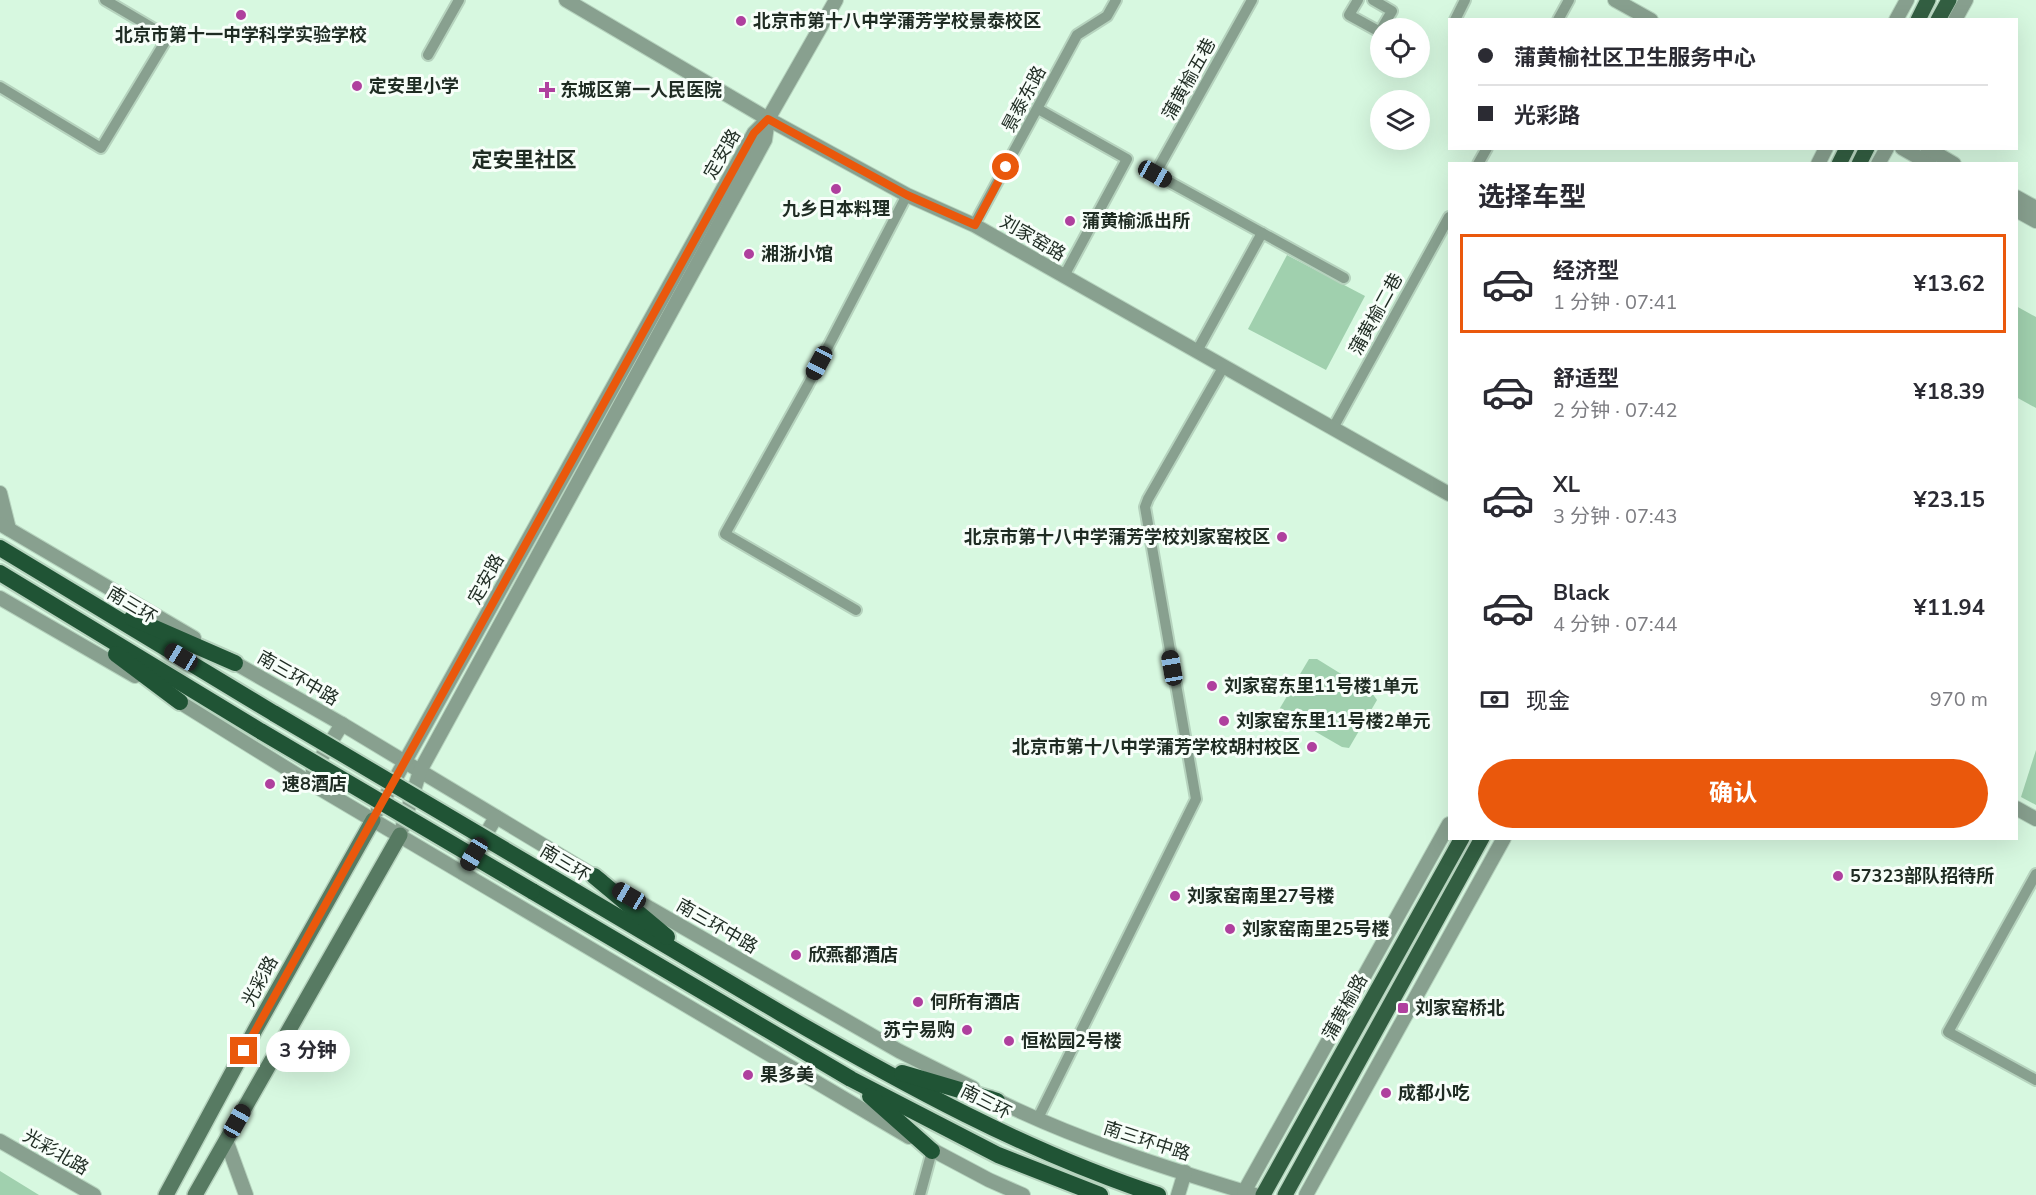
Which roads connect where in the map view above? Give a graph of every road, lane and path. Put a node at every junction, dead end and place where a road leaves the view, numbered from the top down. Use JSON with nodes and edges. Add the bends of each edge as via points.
{"nodes":[{"id":1,"x":105,"y":0,"type":"edge"},
{"id":2,"x":459,"y":0,"type":"edge"},
{"id":3,"x":566,"y":0,"type":"edge"},
{"id":4,"x":836,"y":0,"type":"edge"},
{"id":5,"x":1116,"y":0,"type":"edge"},
{"id":6,"x":1252,"y":0,"type":"edge"},
{"id":7,"x":1358,"y":0,"type":"edge"},
{"id":8,"x":1373,"y":0,"type":"edge"},
{"id":9,"x":1465,"y":0,"type":"edge"},
{"id":10,"x":1569,"y":0,"type":"edge"},
{"id":11,"x":1615,"y":0,"type":"edge"},
{"id":12,"x":1907,"y":0,"type":"edge"},
{"id":13,"x":1928,"y":0,"type":"edge"},
{"id":14,"x":1949,"y":0,"type":"edge"},
{"id":15,"x":1966,"y":0,"type":"edge"},
{"id":16,"x":1388,"y":18,"type":"edge"},
{"id":17,"x":1456,"y":18,"type":"edge"},
{"id":18,"x":1559,"y":18,"type":"edge"},
{"id":19,"x":1647,"y":18,"type":"edge"},
{"id":20,"x":1897,"y":18,"type":"edge"},
{"id":21,"x":1918,"y":18,"type":"edge"},
{"id":22,"x":1939,"y":18,"type":"edge"},
{"id":23,"x":1956,"y":18,"type":"edge"},
{"id":24,"x":1370,"y":25,"type":"edge"},
{"id":25,"x":428,"y":55,"type":"dead end"},
{"id":26,"x":0,"y":87,"type":"edge"},
{"id":27,"x":1038,"y":109,"type":"junction"},
{"id":28,"x":768,"y":119,"type":"junction"},
{"id":29,"x":1906,"y":150,"type":"edge"},
{"id":30,"x":1930,"y":150,"type":"edge"},
{"id":31,"x":1926,"y":162,"type":"edge"},
{"id":32,"x":1951,"y":162,"type":"edge"},
{"id":33,"x":907,"y":195,"type":"junction"},
{"id":34,"x":2018,"y":198,"type":"edge"},
{"id":35,"x":2036,"y":208,"type":"edge"},
{"id":36,"x":2018,"y":211,"type":"edge"},
{"id":37,"x":1448,"y":219,"type":"edge"},
{"id":38,"x":2036,"y":221,"type":"edge"},
{"id":39,"x":975,"y":225,"type":"junction"},
{"id":40,"x":1262,"y":233,"type":"junction"},
{"id":41,"x":1064,"y":276,"type":"junction"},
{"id":42,"x":1344,"y":278,"type":"dead end"},
{"id":43,"x":1197,"y":351,"type":"junction"},
{"id":44,"x":1224,"y":366,"type":"junction"},
{"id":45,"x":1333,"y":428,"type":"junction"},
{"id":46,"x":0,"y":493,"type":"edge"},
{"id":47,"x":1448,"y":493,"type":"edge"},
{"id":48,"x":4,"y":526,"type":"edge"},
{"id":49,"x":0,"y":548,"type":"edge"},
{"id":50,"x":0,"y":573,"type":"edge"},
{"id":51,"x":68,"y":590,"type":"junction"},
{"id":52,"x":0,"y":598,"type":"edge"},
{"id":53,"x":44,"y":599,"type":"junction"},
{"id":54,"x":856,"y":610,"type":"dead end"},
{"id":55,"x":235,"y":663,"type":"junction"},
{"id":56,"x":180,"y":702,"type":"junction"},
{"id":57,"x":342,"y":724,"type":"junction"},
{"id":58,"x":405,"y":762,"type":"junction"},
{"id":59,"x":420,"y":771,"type":"junction"},
{"id":60,"x":307,"y":781,"type":"junction"},
{"id":61,"x":2018,"y":809,"type":"edge"},
{"id":62,"x":496,"y":817,"type":"junction"},
{"id":63,"x":2036,"y":819,"type":"edge"},
{"id":64,"x":373,"y":820,"type":"junction"},
{"id":65,"x":1448,"y":826,"type":"edge"},
{"id":66,"x":400,"y":836,"type":"junction"},
{"id":67,"x":1461,"y":840,"type":"edge"},
{"id":68,"x":1481,"y":840,"type":"edge"},
{"id":69,"x":1503,"y":840,"type":"edge"},
{"id":70,"x":1448,"y":864,"type":"junction"},
{"id":71,"x":1425,"y":867,"type":"junction"},
{"id":72,"x":463,"y":873,"type":"junction"},
{"id":73,"x":2036,"y":874,"type":"edge"},
{"id":74,"x":594,"y":876,"type":"junction"},
{"id":75,"x":707,"y":971,"type":"junction"},
{"id":76,"x":863,"y":1061,"type":"junction"},
{"id":77,"x":852,"y":1079,"type":"junction"},
{"id":78,"x":2036,"y":1080,"type":"edge"},
{"id":79,"x":997,"y":1101,"type":"junction"},
{"id":80,"x":1038,"y":1118,"type":"junction"},
{"id":81,"x":226,"y":1140,"type":"junction"},
{"id":82,"x":0,"y":1141,"type":"edge"},
{"id":83,"x":932,"y":1151,"type":"junction"},
{"id":84,"x":1185,"y":1173,"type":"junction"},
{"id":85,"x":1249,"y":1193,"type":"edge"},
{"id":86,"x":94,"y":1195,"type":"edge"},
{"id":87,"x":166,"y":1195,"type":"edge"},
{"id":88,"x":195,"y":1195,"type":"edge"},
{"id":89,"x":246,"y":1195,"type":"edge"},
{"id":90,"x":920,"y":1195,"type":"edge"},
{"id":91,"x":1023,"y":1195,"type":"edge"},
{"id":92,"x":1100,"y":1195,"type":"edge"},
{"id":93,"x":1158,"y":1195,"type":"edge"},
{"id":94,"x":1178,"y":1195,"type":"edge"},
{"id":95,"x":1263,"y":1195,"type":"edge"},
{"id":96,"x":1285,"y":1195,"type":"edge"},
{"id":97,"x":1306,"y":1195,"type":"edge"}],
"edges":[{"from":1,"to":26,"type":"street","via":[[168,37],[101,148]]},
{"from":2,"to":25,"type":"street"},
{"from":3,"to":28,"type":"street","name":"刘家窑路"},
{"from":4,"to":28,"type":"street"},
{"from":5,"to":27,"type":"street","name":"景泰东路","via":[[1107,16],[1077,35]]},
{"from":6,"to":40,"type":"street","name":"蒲黄榆五巷","via":[[1155,174]]},
{"from":7,"to":24,"type":"street","via":[[1349,15]]},
{"from":8,"to":16,"type":"street","via":[[1392,11]]},
{"from":9,"to":17,"type":"street"},
{"from":10,"to":18,"type":"street"},
{"from":11,"to":19,"type":"street"},
{"from":12,"to":20,"type":"street"},
{"from":13,"to":21,"type":"main road"},
{"from":14,"to":22,"type":"main road"},
{"from":15,"to":23,"type":"street"},
{"from":27,"to":39,"type":"street","name":"景泰东路"},
{"from":27,"to":41,"type":"street","via":[[1127,159]]},
{"from":28,"to":33,"type":"street","name":"刘家窑路"},
{"from":28,"to":58,"type":"street","name":"定安路","via":[[754,133]]},
{"from":28,"to":59,"type":"street","name":"定安路","via":[[765,140]]},
{"from":29,"to":31,"type":"street"},
{"from":30,"to":32,"type":"street"},
{"from":33,"to":39,"type":"street","name":"刘家窑路"},
{"from":33,"to":54,"type":"street","via":[[726,534]]},
{"from":34,"to":35,"type":"street"},
{"from":36,"to":38,"type":"street"},
{"from":37,"to":45,"type":"street","name":"蒲黄榆二巷"},
{"from":39,"to":41,"type":"street","name":"刘家窑路"},
{"from":40,"to":42,"type":"street"},
{"from":40,"to":43,"type":"street"},
{"from":41,"to":43,"type":"street","name":"刘家窑路"},
{"from":43,"to":44,"type":"street","name":"刘家窑路"},
{"from":44,"to":45,"type":"street","name":"刘家窑路"},
{"from":44,"to":80,"type":"street","via":[[1145,507],[1196,799]]},
{"from":45,"to":47,"type":"street","name":"刘家窑路"},
{"from":46,"to":48,"type":"street"},
{"from":48,"to":55,"type":"street","name":"南三环中路"},
{"from":49,"to":51,"type":"highway","name":"南三环"},
{"from":50,"to":53,"type":"highway"},
{"from":51,"to":55,"type":"highway"},
{"from":51,"to":75,"type":"highway","name":"南三环","bridge":true},
{"from":52,"to":56,"type":"street"},
{"from":53,"to":56,"type":"highway"},
{"from":53,"to":77,"type":"highway","bridge":true,"via":[[262,732]]},
{"from":55,"to":57,"type":"street","name":"南三环中路"},
{"from":56,"to":60,"type":"street"},
{"from":57,"to":58,"type":"street","name":"南三环中路"},
{"from":57,"to":60,"type":"street"},
{"from":58,"to":59,"type":"street","name":"南三环中路"},
{"from":58,"to":64,"type":"street","name":"定安路"},
{"from":59,"to":62,"type":"street","name":"南三环中路"},
{"from":59,"to":66,"type":"street","name":"定安路"},
{"from":60,"to":64,"type":"street"},
{"from":61,"to":63,"type":"street"},
{"from":62,"to":72,"type":"street"},
{"from":62,"to":74,"type":"street","name":"南三环中路"},
{"from":64,"to":66,"type":"street"},
{"from":64,"to":87,"type":"main road","name":"光彩路"},
{"from":65,"to":71,"type":"street"},
{"from":66,"to":72,"type":"street"},
{"from":66,"to":81,"type":"main road"},
{"from":67,"to":70,"type":"main road","name":"蒲黄榆路"},
{"from":68,"to":96,"type":"main road"},
{"from":69,"to":97,"type":"street"},
{"from":70,"to":71,"type":"street"},
{"from":70,"to":95,"type":"main road","name":"蒲黄榆路"},
{"from":71,"to":85,"type":"street"},
{"from":72,"to":83,"type":"street"},
{"from":73,"to":78,"type":"street","via":[[1948,1032]]},
{"from":74,"to":75,"type":"highway"},
{"from":74,"to":79,"type":"street","name":"南三环中路","via":[[899,1052]]},
{"from":75,"to":76,"type":"highway","name":"南三环"},
{"from":76,"to":79,"type":"highway"},
{"from":76,"to":93,"type":"highway","name":"南三环","via":[[1008,1135]]},
{"from":77,"to":83,"type":"highway"},
{"from":77,"to":92,"type":"highway","via":[[998,1155]]},
{"from":79,"to":80,"type":"street","name":"南三环中路"},
{"from":80,"to":84,"type":"street","name":"南三环中路"},
{"from":81,"to":88,"type":"main road"},
{"from":81,"to":89,"type":"street"},
{"from":82,"to":86,"type":"street","name":"光彩北路"},
{"from":83,"to":90,"type":"street"},
{"from":83,"to":91,"type":"street"},
{"from":84,"to":85,"type":"street","name":"南三环中路"},
{"from":84,"to":94,"type":"street"}]}
